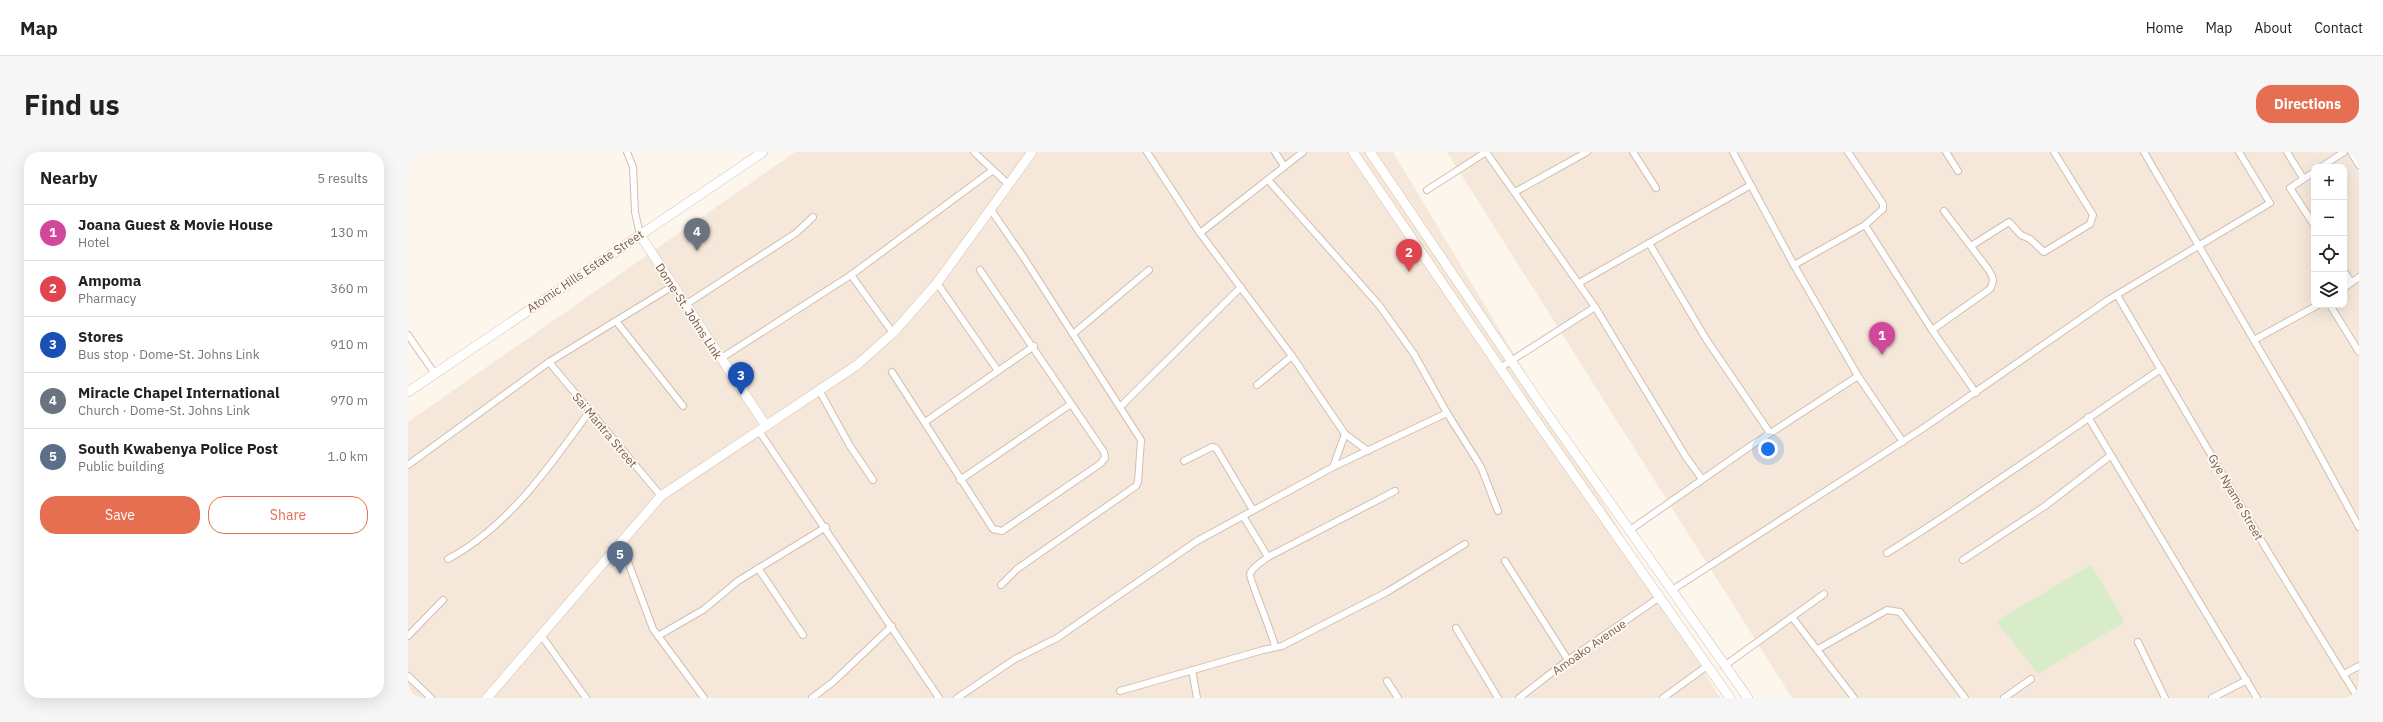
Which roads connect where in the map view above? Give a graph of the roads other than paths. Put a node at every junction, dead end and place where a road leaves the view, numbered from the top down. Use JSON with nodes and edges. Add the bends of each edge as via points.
{"nodes":[{"id":1,"x":627,"y":152,"type":"edge"},
{"id":2,"x":763,"y":152,"type":"edge"},
{"id":3,"x":974,"y":152,"type":"edge"},
{"id":4,"x":1032,"y":152,"type":"edge"},
{"id":5,"x":1147,"y":152,"type":"edge"},
{"id":6,"x":1275,"y":152,"type":"edge"},
{"id":7,"x":1303,"y":152,"type":"edge"},
{"id":8,"x":1353,"y":152,"type":"edge"},
{"id":9,"x":1370,"y":152,"type":"edge"},
{"id":10,"x":1486,"y":152,"type":"edge"},
{"id":11,"x":1587,"y":152,"type":"edge"},
{"id":12,"x":1633,"y":152,"type":"edge"},
{"id":13,"x":1733,"y":152,"type":"edge"},
{"id":14,"x":1848,"y":152,"type":"edge"},
{"id":15,"x":1946,"y":152,"type":"edge"},
{"id":16,"x":2054,"y":152,"type":"edge"},
{"id":17,"x":2144,"y":152,"type":"edge"},
{"id":18,"x":2238,"y":152,"type":"edge"},
{"id":19,"x":2287,"y":152,"type":"edge"},
{"id":20,"x":2344,"y":152,"type":"edge"},
{"id":21,"x":2350,"y":152,"type":"edge"},
{"id":22,"x":753,"y":155,"type":"edge"},
{"id":23,"x":2326,"y":164,"type":"edge"},
{"id":24,"x":2359,"y":165,"type":"edge"},
{"id":25,"x":1284,"y":166,"type":"junction"},
{"id":26,"x":993,"y":170,"type":"junction"},
{"id":27,"x":1958,"y":171,"type":"dead end"},
{"id":28,"x":2311,"y":174,"type":"edge"},
{"id":29,"x":2303,"y":178,"type":"junction"},
{"id":30,"x":1269,"y":181,"type":"junction"},
{"id":31,"x":1751,"y":184,"type":"junction"},
{"id":32,"x":1009,"y":185,"type":"junction"},
{"id":33,"x":1656,"y":188,"type":"dead end"},
{"id":34,"x":1427,"y":190,"type":"dead end"},
{"id":35,"x":1515,"y":192,"type":"junction"},
{"id":36,"x":990,"y":210,"type":"junction"},
{"id":37,"x":1944,"y":211,"type":"dead end"},
{"id":38,"x":813,"y":217,"type":"dead end"},
{"id":39,"x":2311,"y":220,"type":"edge"},
{"id":40,"x":1865,"y":225,"type":"junction"},
{"id":41,"x":1200,"y":233,"type":"junction"},
{"id":42,"x":640,"y":235,"type":"junction"},
{"id":43,"x":1649,"y":243,"type":"junction"},
{"id":44,"x":1971,"y":246,"type":"junction"},
{"id":45,"x":2199,"y":247,"type":"junction"},
{"id":46,"x":1794,"y":265,"type":"junction"},
{"id":47,"x":980,"y":270,"type":"dead end"},
{"id":48,"x":1149,"y":270,"type":"dead end"},
{"id":49,"x":2345,"y":272,"type":"edge"},
{"id":50,"x":851,"y":275,"type":"junction"},
{"id":51,"x":2359,"y":277,"type":"edge"},
{"id":52,"x":2351,"y":282,"type":"junction"},
{"id":53,"x":937,"y":283,"type":"junction"},
{"id":54,"x":1579,"y":283,"type":"junction"},
{"id":55,"x":2347,"y":285,"type":"edge"},
{"id":56,"x":673,"y":286,"type":"junction"},
{"id":57,"x":1241,"y":287,"type":"junction"},
{"id":58,"x":2117,"y":295,"type":"junction"},
{"id":59,"x":685,"y":305,"type":"junction"},
{"id":60,"x":1595,"y":307,"type":"junction"},
{"id":61,"x":2313,"y":308,"type":"edge"},
{"id":62,"x":2332,"y":308,"type":"edge"},
{"id":63,"x":616,"y":321,"type":"junction"},
{"id":64,"x":1932,"y":330,"type":"junction"},
{"id":65,"x":893,"y":333,"type":"junction"},
{"id":66,"x":1073,"y":334,"type":"junction"},
{"id":67,"x":408,"y":335,"type":"edge"},
{"id":68,"x":2254,"y":340,"type":"junction"},
{"id":69,"x":1034,"y":346,"type":"junction"},
{"id":70,"x":2359,"y":352,"type":"edge"},
{"id":71,"x":1292,"y":356,"type":"junction"},
{"id":72,"x":720,"y":359,"type":"junction"},
{"id":73,"x":1511,"y":361,"type":"junction"},
{"id":74,"x":549,"y":362,"type":"junction"},
{"id":75,"x":1500,"y":368,"type":"junction"},
{"id":76,"x":2161,"y":369,"type":"junction"},
{"id":77,"x":998,"y":371,"type":"junction"},
{"id":78,"x":892,"y":372,"type":"dead end"},
{"id":79,"x":435,"y":374,"type":"junction"},
{"id":80,"x":1858,"y":376,"type":"junction"},
{"id":81,"x":1256,"y":385,"type":"dead end"},
{"id":82,"x":819,"y":390,"type":"junction"},
{"id":83,"x":408,"y":392,"type":"edge"},
{"id":84,"x":1976,"y":393,"type":"junction"},
{"id":85,"x":1071,"y":404,"type":"junction"},
{"id":86,"x":683,"y":406,"type":"dead end"},
{"id":87,"x":1120,"y":407,"type":"junction"},
{"id":88,"x":589,"y":412,"type":"junction"},
{"id":89,"x":1447,"y":413,"type":"junction"},
{"id":90,"x":2088,"y":417,"type":"junction"},
{"id":91,"x":925,"y":422,"type":"junction"},
{"id":92,"x":763,"y":428,"type":"junction"},
{"id":93,"x":1770,"y":433,"type":"junction"},
{"id":94,"x":1345,"y":434,"type":"junction"},
{"id":95,"x":1903,"y":442,"type":"junction"},
{"id":96,"x":1368,"y":451,"type":"junction"},
{"id":97,"x":2110,"y":456,"type":"junction"},
{"id":98,"x":1184,"y":461,"type":"dead end"},
{"id":99,"x":408,"y":465,"type":"edge"},
{"id":100,"x":1333,"y":467,"type":"junction"},
{"id":101,"x":1702,"y":479,"type":"junction"},
{"id":102,"x":873,"y":480,"type":"dead end"},
{"id":103,"x":960,"y":480,"type":"junction"},
{"id":104,"x":1395,"y":491,"type":"dead end"},
{"id":105,"x":662,"y":496,"type":"junction"},
{"id":106,"x":1253,"y":510,"type":"junction"},
{"id":107,"x":1498,"y":511,"type":"dead end"},
{"id":108,"x":1243,"y":516,"type":"junction"},
{"id":109,"x":826,"y":527,"type":"junction"},
{"id":110,"x":2359,"y":527,"type":"edge"},
{"id":111,"x":1630,"y":530,"type":"junction"},
{"id":112,"x":621,"y":543,"type":"junction"},
{"id":113,"x":1465,"y":544,"type":"dead end"},
{"id":114,"x":1887,"y":553,"type":"dead end"},
{"id":115,"x":1268,"y":557,"type":"junction"},
{"id":116,"x":448,"y":559,"type":"dead end"},
{"id":117,"x":1964,"y":560,"type":"dead end"},
{"id":118,"x":1505,"y":561,"type":"dead end"},
{"id":119,"x":758,"y":568,"type":"junction"},
{"id":120,"x":1001,"y":585,"type":"dead end"},
{"id":121,"x":1672,"y":590,"type":"junction"},
{"id":122,"x":1824,"y":594,"type":"dead end"},
{"id":123,"x":1660,"y":597,"type":"junction"},
{"id":124,"x":443,"y":600,"type":"dead end"},
{"id":125,"x":1792,"y":617,"type":"junction"},
{"id":126,"x":892,"y":626,"type":"junction"},
{"id":127,"x":1456,"y":628,"type":"dead end"},
{"id":128,"x":541,"y":635,"type":"junction"},
{"id":129,"x":803,"y":635,"type":"dead end"},
{"id":130,"x":408,"y":636,"type":"edge"},
{"id":131,"x":658,"y":636,"type":"junction"},
{"id":132,"x":2138,"y":642,"type":"dead end"},
{"id":133,"x":1275,"y":647,"type":"junction"},
{"id":134,"x":1818,"y":649,"type":"junction"},
{"id":135,"x":1568,"y":660,"type":"junction"},
{"id":136,"x":1707,"y":666,"type":"junction"},
{"id":137,"x":1724,"y":666,"type":"junction"},
{"id":138,"x":2359,"y":666,"type":"edge"},
{"id":139,"x":1192,"y":670,"type":"junction"},
{"id":140,"x":2344,"y":674,"type":"junction"},
{"id":141,"x":408,"y":676,"type":"edge"},
{"id":142,"x":2031,"y":679,"type":"dead end"},
{"id":143,"x":2247,"y":680,"type":"junction"},
{"id":144,"x":1387,"y":681,"type":"dead end"},
{"id":145,"x":1120,"y":691,"type":"dead end"},
{"id":146,"x":431,"y":698,"type":"edge"},
{"id":147,"x":487,"y":698,"type":"edge"},
{"id":148,"x":586,"y":698,"type":"edge"},
{"id":149,"x":704,"y":698,"type":"edge"},
{"id":150,"x":814,"y":698,"type":"edge"},
{"id":151,"x":940,"y":698,"type":"edge"},
{"id":152,"x":957,"y":698,"type":"edge"},
{"id":153,"x":1197,"y":698,"type":"edge"},
{"id":154,"x":1398,"y":698,"type":"edge"},
{"id":155,"x":1498,"y":698,"type":"edge"},
{"id":156,"x":1519,"y":698,"type":"edge"},
{"id":157,"x":1662,"y":698,"type":"edge"},
{"id":158,"x":1730,"y":698,"type":"edge"},
{"id":159,"x":1748,"y":698,"type":"edge"},
{"id":160,"x":1854,"y":698,"type":"edge"},
{"id":161,"x":1965,"y":698,"type":"edge"},
{"id":162,"x":2004,"y":698,"type":"edge"},
{"id":163,"x":2166,"y":698,"type":"edge"},
{"id":164,"x":2212,"y":698,"type":"edge"},
{"id":165,"x":2257,"y":698,"type":"edge"},
{"id":166,"x":2358,"y":698,"type":"edge"}],
"edges":[{"from":1,"to":42,"type":"street","via":[[633,167],[635,212]]},
{"from":2,"to":22,"type":"main road","name":"Atomic Hills Estate Street"},
{"from":3,"to":26,"type":"street"},
{"from":4,"to":32,"type":"main road"},
{"from":5,"to":41,"type":"street"},
{"from":6,"to":25,"type":"street"},
{"from":7,"to":25,"type":"street"},
{"from":8,"to":75,"type":"main road"},
{"from":9,"to":73,"type":"main road"},
{"from":10,"to":34,"type":"street"},
{"from":10,"to":35,"type":"street"},
{"from":11,"to":35,"type":"street"},
{"from":12,"to":33,"type":"street"},
{"from":13,"to":31,"type":"street"},
{"from":14,"to":40,"type":"street","via":[[1883,204],[1880,214]]},
{"from":15,"to":27,"type":"street"},
{"from":16,"to":44,"type":"street","via":[[2093,215],[2090,224],[2044,252],[2030,239],[2021,236],[2009,222]]},
{"from":17,"to":45,"type":"street"},
{"from":18,"to":45,"type":"street","via":[[2270,204]]},
{"from":19,"to":29,"type":"street"},
{"from":20,"to":23,"type":"street"},
{"from":21,"to":24,"type":"street"},
{"from":22,"to":42,"type":"main road","name":"Atomic Hills Estate Street"},
{"from":25,"to":30,"type":"street"},
{"from":26,"to":32,"type":"street"},
{"from":26,"to":50,"type":"street"},
{"from":28,"to":29,"type":"street"},
{"from":29,"to":39,"type":"street","via":[[2290,188]]},
{"from":30,"to":41,"type":"street"},
{"from":30,"to":89,"type":"street","via":[[1379,305],[1414,354]]},
{"from":31,"to":43,"type":"street"},
{"from":31,"to":46,"type":"street"},
{"from":32,"to":36,"type":"main road"},
{"from":35,"to":54,"type":"street"},
{"from":36,"to":53,"type":"main road"},
{"from":36,"to":66,"type":"street"},
{"from":37,"to":44,"type":"street"},
{"from":38,"to":59,"type":"street","via":[[796,233]]},
{"from":40,"to":46,"type":"street"},
{"from":40,"to":64,"type":"street"},
{"from":41,"to":57,"type":"street"},
{"from":42,"to":56,"type":"main road","name":"Dome-St. Johns Link"},
{"from":42,"to":79,"type":"main road","name":"Atomic Hills Estate Street"},
{"from":43,"to":54,"type":"street"},
{"from":43,"to":93,"type":"street","via":[[1706,339]]},
{"from":44,"to":64,"type":"street","via":[[1994,278],[1993,284]]},
{"from":45,"to":58,"type":"street"},
{"from":45,"to":68,"type":"street"},
{"from":46,"to":80,"type":"street"},
{"from":47,"to":69,"type":"street"},
{"from":48,"to":66,"type":"street"},
{"from":49,"to":52,"type":"street"},
{"from":50,"to":65,"type":"street"},
{"from":50,"to":72,"type":"street"},
{"from":51,"to":52,"type":"street"},
{"from":52,"to":55,"type":"street"},
{"from":53,"to":65,"type":"main road"},
{"from":53,"to":77,"type":"street"},
{"from":54,"to":60,"type":"street"},
{"from":56,"to":59,"type":"main road","name":"Dome-St. Johns Link"},
{"from":56,"to":63,"type":"street"},
{"from":57,"to":71,"type":"street"},
{"from":57,"to":87,"type":"street"},
{"from":58,"to":76,"type":"street","name":"Gye Nyame Street"},
{"from":58,"to":84,"type":"street"},
{"from":59,"to":72,"type":"main road","name":"Dome-St. Johns Link"},
{"from":60,"to":73,"type":"street"},
{"from":60,"to":101,"type":"street"},
{"from":61,"to":68,"type":"street"},
{"from":62,"to":70,"type":"street"},
{"from":63,"to":74,"type":"street"},
{"from":63,"to":86,"type":"street"},
{"from":64,"to":84,"type":"street"},
{"from":65,"to":82,"type":"main road","via":[[857,365]]},
{"from":66,"to":87,"type":"street"},
{"from":67,"to":79,"type":"street"},
{"from":68,"to":110,"type":"street"},
{"from":69,"to":77,"type":"street"},
{"from":69,"to":85,"type":"street"},
{"from":71,"to":81,"type":"street"},
{"from":71,"to":94,"type":"street"},
{"from":72,"to":92,"type":"main road","name":"Dome-St. Johns Link"},
{"from":73,"to":75,"type":"street"},
{"from":73,"to":111,"type":"main road"},
{"from":74,"to":88,"type":"street","name":"Sai Mantra Street"},
{"from":74,"to":99,"type":"street"},
{"from":75,"to":123,"type":"main road"},
{"from":76,"to":90,"type":"street"},
{"from":76,"to":140,"type":"street","name":"Gye Nyame Street","via":[[2267,550]]},
{"from":77,"to":91,"type":"street"},
{"from":78,"to":91,"type":"street"},
{"from":79,"to":83,"type":"main road","name":"Atomic Hills Estate Street"},
{"from":80,"to":93,"type":"street"},
{"from":80,"to":95,"type":"street"},
{"from":82,"to":92,"type":"main road"},
{"from":82,"to":102,"type":"street","via":[[850,446]]},
{"from":84,"to":95,"type":"street"},
{"from":85,"to":103,"type":"street"},
{"from":85,"to":103,"type":"street","via":[[1104,452],[1105,458],[1002,532],[993,529]]},
{"from":87,"to":120,"type":"street","via":[[1141,440],[1136,486],[1017,569]]},
{"from":88,"to":105,"type":"street","name":"Sai Mantra Street"},
{"from":88,"to":116,"type":"street","via":[[548,467],[516,504],[479,540]]},
{"from":89,"to":96,"type":"street"},
{"from":89,"to":107,"type":"street","via":[[1481,467]]},
{"from":90,"to":97,"type":"street"},
{"from":90,"to":114,"type":"street","via":[[2010,474]]},
{"from":91,"to":103,"type":"street"},
{"from":92,"to":105,"type":"main road"},
{"from":92,"to":109,"type":"street"},
{"from":93,"to":101,"type":"street"},
{"from":94,"to":96,"type":"street"},
{"from":94,"to":100,"type":"street"},
{"from":95,"to":121,"type":"street"},
{"from":96,"to":100,"type":"street"},
{"from":97,"to":117,"type":"street","via":[[2044,506]]},
{"from":97,"to":143,"type":"street"},
{"from":98,"to":106,"type":"street","via":[[1212,447],[1216,448]]},
{"from":100,"to":106,"type":"street"},
{"from":101,"to":111,"type":"street"},
{"from":104,"to":115,"type":"street"},
{"from":105,"to":112,"type":"main road"},
{"from":106,"to":108,"type":"street"},
{"from":108,"to":115,"type":"street"},
{"from":108,"to":152,"type":"street","via":[[1197,541],[1057,638],[1015,659]]},
{"from":109,"to":119,"type":"street"},
{"from":109,"to":126,"type":"street"},
{"from":111,"to":121,"type":"main road"},
{"from":112,"to":128,"type":"main road"},
{"from":112,"to":131,"type":"street","via":[[649,620]]},
{"from":113,"to":133,"type":"street","via":[[1387,592],[1282,646]]},
{"from":115,"to":133,"type":"street","via":[[1250,572],[1250,579],[1264,609]]},
{"from":118,"to":135,"type":"street"},
{"from":119,"to":129,"type":"street"},
{"from":119,"to":131,"type":"street","via":[[714,602]]},
{"from":121,"to":137,"type":"main road"},
{"from":122,"to":125,"type":"street"},
{"from":123,"to":135,"type":"street","name":"Amoako Avenue"},
{"from":123,"to":136,"type":"main road"},
{"from":124,"to":130,"type":"street"},
{"from":125,"to":134,"type":"street"},
{"from":125,"to":137,"type":"street"},
{"from":126,"to":150,"type":"street"},
{"from":126,"to":151,"type":"street"},
{"from":127,"to":155,"type":"street"},
{"from":128,"to":147,"type":"main road"},
{"from":128,"to":148,"type":"street"},
{"from":131,"to":149,"type":"street"},
{"from":132,"to":163,"type":"street"},
{"from":133,"to":139,"type":"street"},
{"from":134,"to":160,"type":"street"},
{"from":134,"to":161,"type":"street","via":[[1893,609],[1900,612]]},
{"from":135,"to":156,"type":"street","name":"Amoako Avenue"},
{"from":136,"to":157,"type":"street"},
{"from":136,"to":158,"type":"main road"},
{"from":137,"to":159,"type":"main road"},
{"from":138,"to":140,"type":"street"},
{"from":139,"to":145,"type":"street"},
{"from":139,"to":153,"type":"street"},
{"from":140,"to":166,"type":"street","name":"Gye Nyame Street"},
{"from":141,"to":146,"type":"street"},
{"from":142,"to":162,"type":"street"},
{"from":143,"to":164,"type":"street"},
{"from":143,"to":165,"type":"street"},
{"from":144,"to":154,"type":"street"}]}
